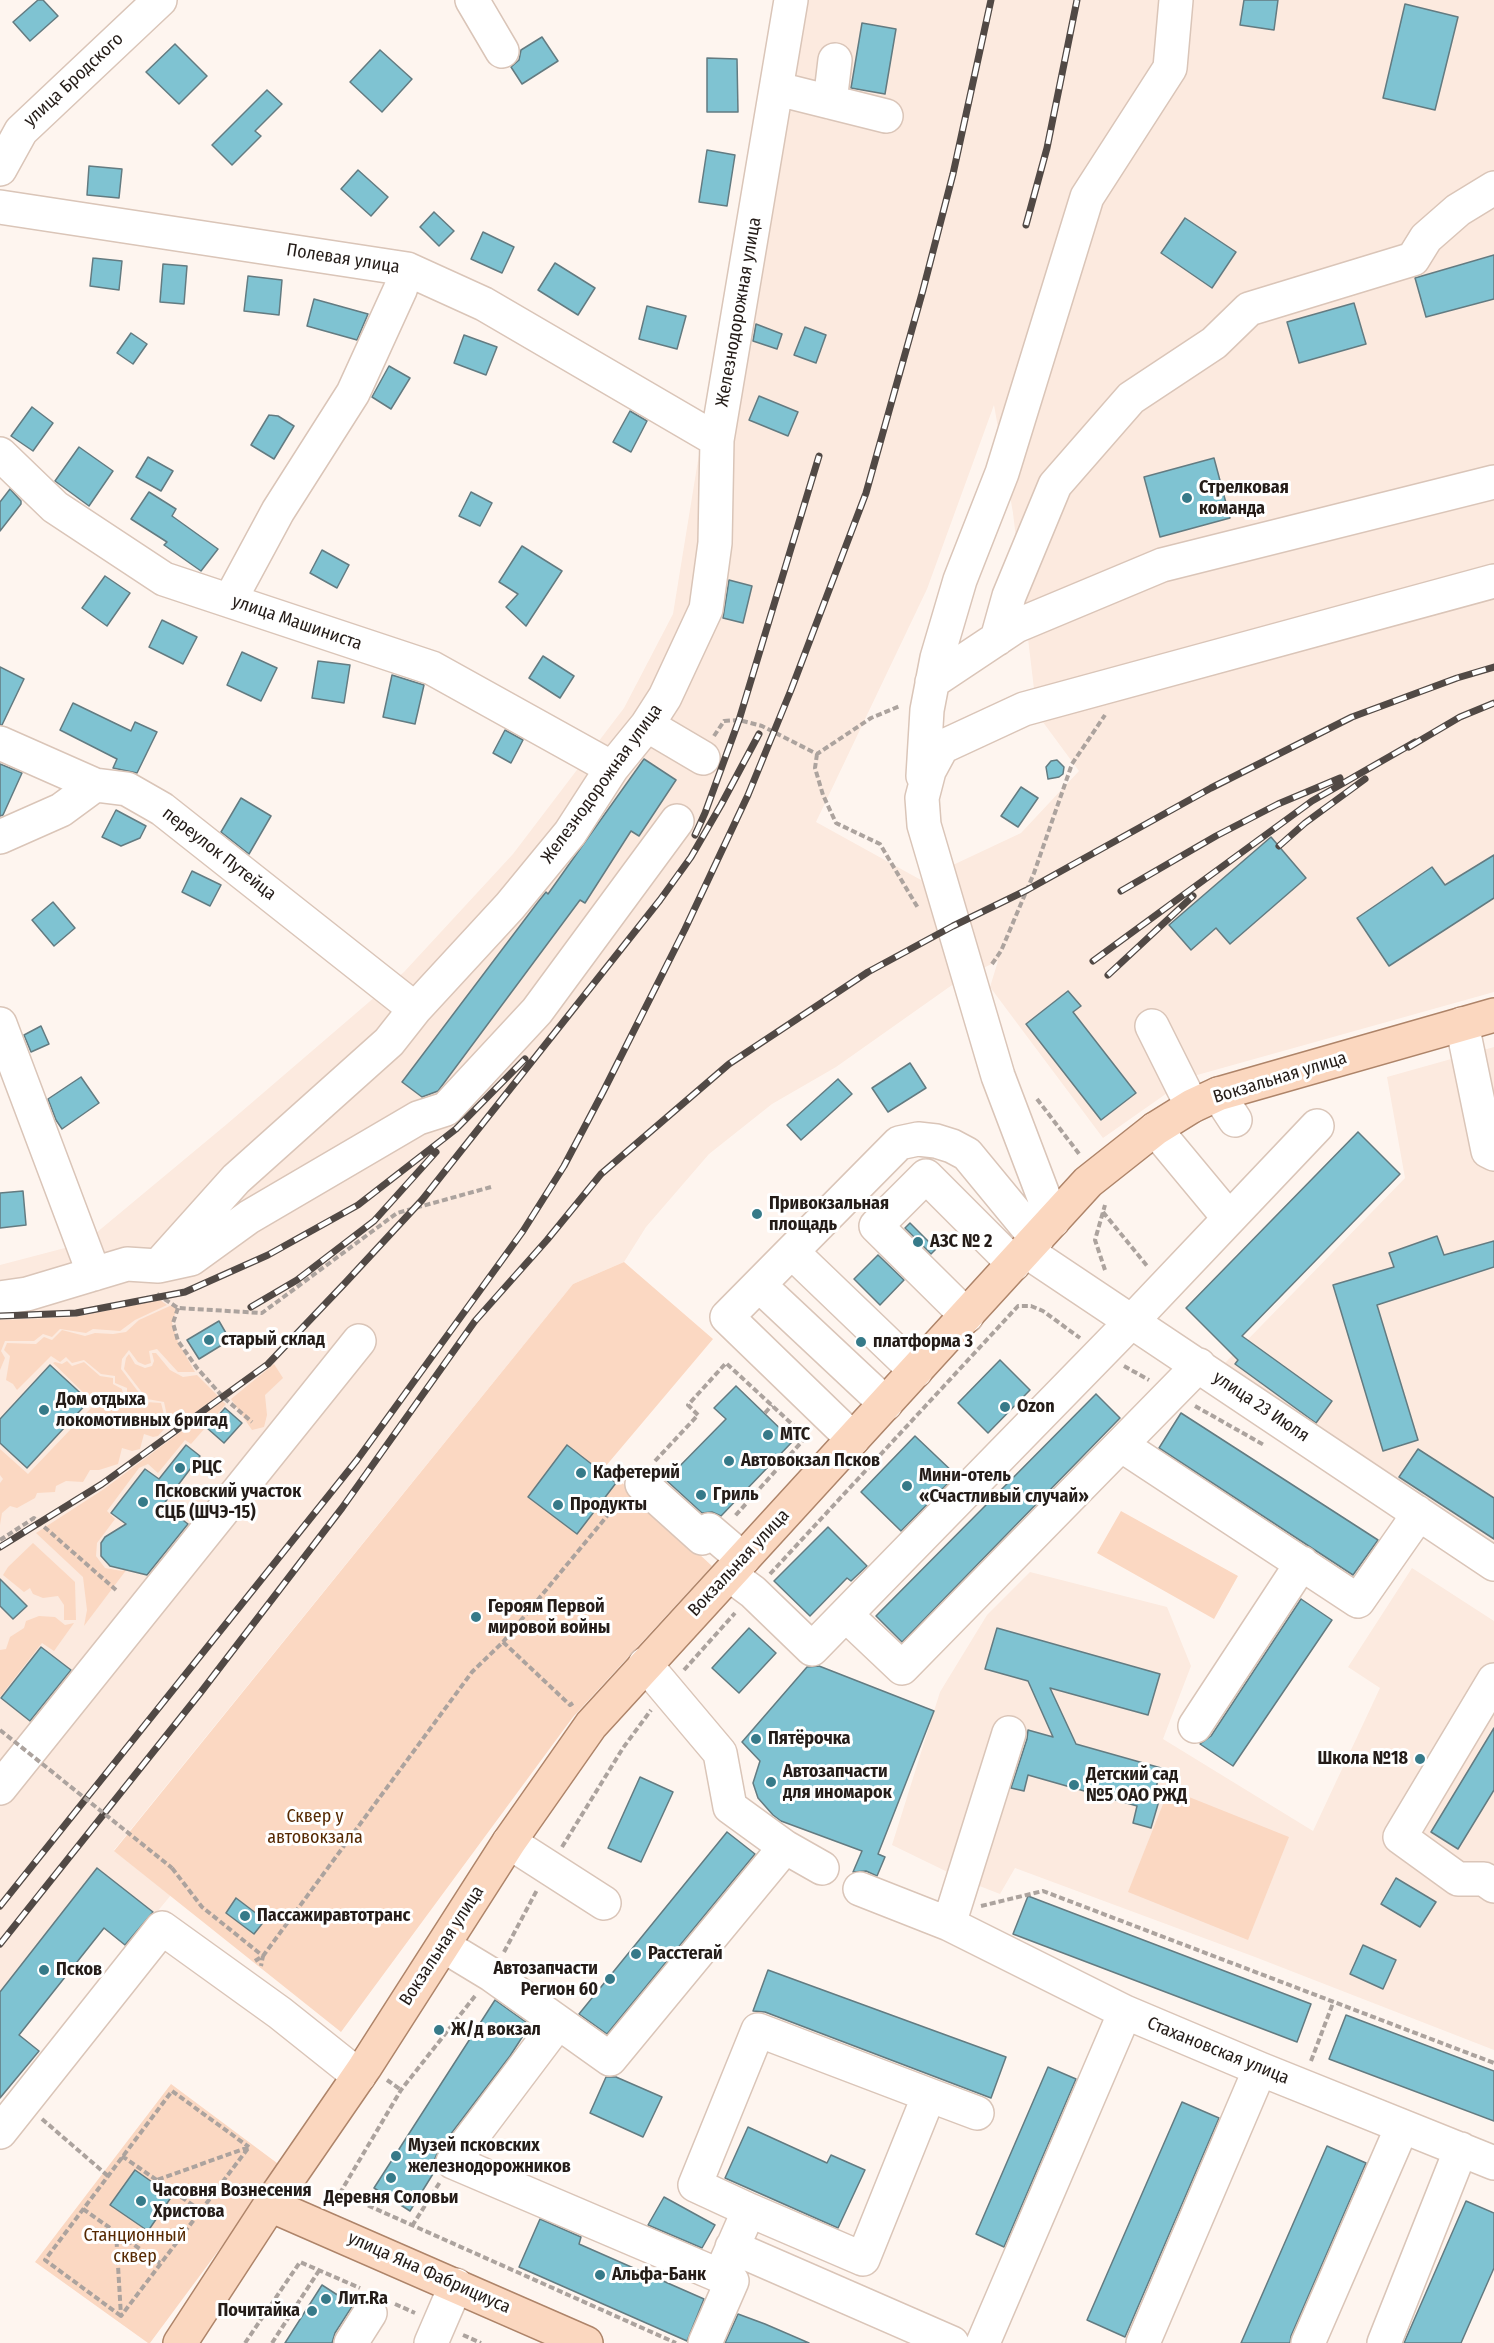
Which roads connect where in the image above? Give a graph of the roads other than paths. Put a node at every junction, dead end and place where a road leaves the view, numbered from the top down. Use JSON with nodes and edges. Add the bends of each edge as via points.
{"nodes":[{"id":1,"x":160,"y":0,"type":"edge"},
{"id":2,"x":472,"y":0,"type":"edge"},
{"id":3,"x":791,"y":0,"type":"edge"},
{"id":4,"x":1176,"y":0,"type":"edge"},
{"id":5,"x":501,"y":51,"type":"dead end"},
{"id":6,"x":835,"y":60,"type":"dead end"},
{"id":7,"x":778,"y":89,"type":"junction"},
{"id":8,"x":830,"y":102,"type":"junction"},
{"id":9,"x":886,"y":116,"type":"dead end"},
{"id":10,"x":0,"y":169,"type":"edge"},
{"id":11,"x":1494,"y":188,"type":"edge"},
{"id":12,"x":0,"y":207,"type":"edge"},
{"id":13,"x":407,"y":268,"type":"junction"},
{"id":14,"x":717,"y":440,"type":"junction"},
{"id":15,"x":0,"y":454,"type":"edge"},
{"id":16,"x":1494,"y":482,"type":"edge"},
{"id":17,"x":1494,"y":581,"type":"edge"},
{"id":18,"x":230,"y":600,"type":"junction"},
{"id":19,"x":997,"y":639,"type":"junction"},
{"id":20,"x":931,"y":691,"type":"junction"},
{"id":21,"x":647,"y":725,"type":"junction"},
{"id":22,"x":0,"y":743,"type":"edge"},
{"id":23,"x":703,"y":758,"type":"road end"},
{"id":24,"x":612,"y":768,"type":"junction"},
{"id":25,"x":95,"y":785,"type":"junction"},
{"id":26,"x":922,"y":798,"type":"junction"},
{"id":27,"x":677,"y":821,"type":"dead end"},
{"id":28,"x":0,"y":837,"type":"edge"},
{"id":29,"x":415,"y":1009,"type":"junction"},
{"id":30,"x":1494,"y":1015,"type":"edge"},
{"id":31,"x":0,"y":1024,"type":"edge"},
{"id":32,"x":1462,"y":1024,"type":"junction"},
{"id":33,"x":1152,"y":1026,"type":"dead end"},
{"id":34,"x":1215,"y":1107,"type":"junction"},
{"id":35,"x":1317,"y":1126,"type":"dead end"},
{"id":36,"x":1155,"y":1129,"type":"junction"},
{"id":37,"x":1494,"y":1154,"type":"edge"},
{"id":38,"x":1229,"y":1218,"type":"junction"},
{"id":39,"x":1033,"y":1244,"type":"junction"},
{"id":40,"x":792,"y":1252,"type":"junction"},
{"id":41,"x":142,"y":1265,"type":"junction"},
{"id":42,"x":94,"y":1274,"type":"junction"},
{"id":43,"x":759,"y":1285,"type":"junction"},
{"id":44,"x":0,"y":1298,"type":"edge"},
{"id":45,"x":967,"y":1316,"type":"junction"},
{"id":46,"x":1132,"y":1321,"type":"junction"},
{"id":47,"x":358,"y":1341,"type":"dead end"},
{"id":48,"x":1198,"y":1365,"type":"junction"},
{"id":49,"x":916,"y":1371,"type":"junction"},
{"id":50,"x":886,"y":1404,"type":"junction"},
{"id":51,"x":853,"y":1438,"type":"junction"},
{"id":52,"x":1121,"y":1445,"type":"junction"},
{"id":53,"x":639,"y":1482,"type":"road end"},
{"id":54,"x":1417,"y":1512,"type":"junction"},
{"id":55,"x":1302,"y":1563,"type":"junction"},
{"id":56,"x":1494,"y":1564,"type":"edge"},
{"id":57,"x":736,"y":1567,"type":"junction"},
{"id":58,"x":846,"y":1614,"type":"junction"},
{"id":59,"x":645,"y":1664,"type":"junction"},
{"id":60,"x":1494,"y":1680,"type":"edge"},
{"id":61,"x":1195,"y":1726,"type":"dead end"},
{"id":62,"x":1009,"y":1733,"type":"dead end"},
{"id":63,"x":0,"y":1788,"type":"edge"},
{"id":64,"x":509,"y":1842,"type":"junction"},
{"id":65,"x":785,"y":1847,"type":"junction"},
{"id":66,"x":822,"y":1868,"type":"dead end"},
{"id":67,"x":1494,"y":1886,"type":"edge"},
{"id":68,"x":860,"y":1889,"type":"dead end"},
{"id":69,"x":604,"y":1903,"type":"dead end"},
{"id":70,"x":950,"y":1919,"type":"junction"},
{"id":71,"x":444,"y":1946,"type":"junction"},
{"id":72,"x":1125,"y":2012,"type":"junction"},
{"id":73,"x":557,"y":2024,"type":"junction"},
{"id":74,"x":1260,"y":2069,"type":"junction"},
{"id":75,"x":359,"y":2076,"type":"junction"},
{"id":76,"x":929,"y":2095,"type":"junction"},
{"id":77,"x":976,"y":2113,"type":"dead end"},
{"id":78,"x":1402,"y":2127,"type":"junction"},
{"id":79,"x":0,"y":2132,"type":"edge"},
{"id":80,"x":1461,"y":2149,"type":"junction"},
{"id":81,"x":1494,"y":2163,"type":"edge"},
{"id":82,"x":270,"y":2205,"type":"junction"},
{"id":83,"x":749,"y":2210,"type":"junction"},
{"id":84,"x":732,"y":2247,"type":"junction"},
{"id":85,"x":720,"y":2276,"type":"junction"},
{"id":86,"x":456,"y":2285,"type":"junction"},
{"id":87,"x":373,"y":2301,"type":"road end"},
{"id":88,"x":435,"y":2333,"type":"edge"},
{"id":89,"x":180,"y":2343,"type":"edge"},
{"id":90,"x":351,"y":2343,"type":"edge"},
{"id":91,"x":586,"y":2343,"type":"edge"},
{"id":92,"x":705,"y":2343,"type":"edge"},
{"id":93,"x":952,"y":2343,"type":"edge"},
{"id":94,"x":983,"y":2343,"type":"edge"},
{"id":95,"x":1143,"y":2343,"type":"edge"},
{"id":96,"x":1308,"y":2343,"type":"edge"},
{"id":97,"x":1384,"y":2343,"type":"edge"}],
"edges":[{"from":1,"to":10,"type":"street","name":"улица Бродского","via":[[21,131]]},
{"from":2,"to":5,"type":"street"},
{"from":3,"to":7,"type":"street","name":"Железнодорожная улица"},
{"from":4,"to":20,"type":"street","via":[[1170,68],[1087,197],[1002,473],[960,580],[936,658]]},
{"from":6,"to":8,"type":"street"},
{"from":7,"to":8,"type":"street"},
{"from":7,"to":14,"type":"street","name":"Железнодорожная улица"},
{"from":8,"to":9,"type":"street"},
{"from":11,"to":19,"type":"street","via":[[1458,210],[1426,238],[1413,259],[1250,309],[1214,343],[1131,398],[1055,485],[1009,596]]},
{"from":12,"to":13,"type":"street","name":"Полевая улица"},
{"from":13,"to":14,"type":"street","name":"Полевая улица","via":[[484,304]]},
{"from":13,"to":18,"type":"street","via":[[353,393],[278,511]]},
{"from":14,"to":21,"type":"street","name":"Железнодорожная улица","via":[[715,543],[706,609],[665,697]]},
{"from":15,"to":18,"type":"street","name":"улица Машиниста","via":[[55,507],[164,579]]},
{"from":16,"to":19,"type":"street","via":[[1162,565],[1016,626]]},
{"from":17,"to":26,"type":"street","via":[[1024,709],[942,747],[929,771]]},
{"from":18,"to":24,"type":"street","name":"улица Машиниста","via":[[432,668]]},
{"from":19,"to":20,"type":"street"},
{"from":20,"to":26,"type":"street"},
{"from":21,"to":23,"type":"street"},
{"from":21,"to":24,"type":"street","name":"Железнодорожная улица"},
{"from":22,"to":25,"type":"street","name":"переулок Путейца"},
{"from":24,"to":29,"type":"street","name":"Железнодорожная улица","via":[[570,834]]},
{"from":25,"to":28,"type":"street","via":[[62,810]]},
{"from":25,"to":29,"type":"street","name":"переулок Путейца","via":[[127,789],[162,809]]},
{"from":26,"to":39,"type":"street","via":[[924,825],[998,1076]]},
{"from":27,"to":41,"type":"street","via":[[537,1011],[446,1109],[418,1118],[249,1217],[191,1259]]},
{"from":29,"to":41,"type":"street","name":"Железнодорожная улица","via":[[389,1042]]},
{"from":30,"to":32,"type":"main road","name":"Вокзальная улица"},
{"from":31,"to":42,"type":"street"},
{"from":32,"to":34,"type":"main road","name":"Вокзальная улица"},
{"from":32,"to":37,"type":"street","via":[[1488,1151]]},
{"from":33,"to":34,"type":"street"},
{"from":34,"to":36,"type":"main road","name":"Вокзальная улица"},
{"from":35,"to":38,"type":"street"},
{"from":36,"to":38,"type":"street"},
{"from":36,"to":39,"type":"main road","name":"Вокзальная улица","via":[[1088,1182]]},
{"from":38,"to":46,"type":"street"},
{"from":39,"to":40,"type":"street","via":[[967,1154],[952,1146],[918,1139],[899,1143]]},
{"from":39,"to":45,"type":"main road","name":"Вокзальная улица"},
{"from":39,"to":45,"type":"street","via":[[926,1176],[876,1226]]},
{"from":39,"to":46,"type":"street","name":"улица 23 Июля"},
{"from":40,"to":43,"type":"street"},
{"from":40,"to":49,"type":"street"},
{"from":41,"to":42,"type":"street"},
{"from":42,"to":44,"type":"street"},
{"from":43,"to":50,"type":"street"},
{"from":43,"to":51,"type":"street","via":[[727,1317]]},
{"from":45,"to":49,"type":"main road","name":"Вокзальная улица"},
{"from":46,"to":48,"type":"street","name":"улица 23 Июля"},
{"from":46,"to":58,"type":"street"},
{"from":47,"to":63,"type":"street"},
{"from":48,"to":52,"type":"street"},
{"from":48,"to":54,"type":"street","name":"улица 23 Июля"},
{"from":49,"to":50,"type":"main road","name":"Вокзальная улица"},
{"from":50,"to":51,"type":"main road","name":"Вокзальная улица"},
{"from":51,"to":57,"type":"main road","name":"Вокзальная улица"},
{"from":52,"to":55,"type":"street"},
{"from":52,"to":58,"type":"street","via":[[902,1668]]},
{"from":53,"to":57,"type":"street","via":[[702,1538],[709,1530],[717,1536]]},
{"from":54,"to":55,"type":"street","via":[[1358,1600]]},
{"from":54,"to":56,"type":"street","name":"улица 23 Июля"},
{"from":55,"to":61,"type":"street"},
{"from":57,"to":58,"type":"street","via":[[753,1592],[812,1649]]},
{"from":57,"to":59,"type":"main road","name":"Вокзальная улица"},
{"from":59,"to":64,"type":"main road","name":"Вокзальная улица","via":[[591,1725]]},
{"from":59,"to":65,"type":"street","via":[[720,1753],[730,1807]]},
{"from":60,"to":67,"type":"street","via":[[1400,1837],[1458,1879],[1484,1879]]},
{"from":62,"to":70,"type":"street"},
{"from":64,"to":69,"type":"street"},
{"from":64,"to":71,"type":"main road","name":"Вокзальная улица"},
{"from":65,"to":66,"type":"street"},
{"from":65,"to":73,"type":"street","via":[[610,2059]]},
{"from":68,"to":70,"type":"street","name":"Стахановская улица"},
{"from":70,"to":72,"type":"street","name":"Стахановская улица"},
{"from":71,"to":73,"type":"street","via":[[492,1975]]},
{"from":71,"to":75,"type":"main road","name":"Вокзальная улица"},
{"from":72,"to":74,"type":"street","name":"Стахановская улица"},
{"from":72,"to":94,"type":"street"},
{"from":73,"to":85,"type":"street","via":[[453,2162]]},
{"from":74,"to":78,"type":"street","name":"Стахановская улица"},
{"from":74,"to":95,"type":"street"},
{"from":75,"to":79,"type":"street","via":[[162,1928]]},
{"from":75,"to":82,"type":"main road","name":"Вокзальная улица"},
{"from":76,"to":77,"type":"street"},
{"from":76,"to":83,"type":"street","via":[[863,2259]]},
{"from":76,"to":83,"type":"street","via":[[758,2030],[695,2185]]},
{"from":78,"to":80,"type":"street","name":"Стахановская улица"},
{"from":78,"to":96,"type":"street"},
{"from":80,"to":81,"type":"street","name":"Стахановская улица"},
{"from":80,"to":97,"type":"street"},
{"from":82,"to":86,"type":"main road","name":"улица Яна Фабрициуса"},
{"from":82,"to":89,"type":"main road","name":"Вокзальная улица"},
{"from":83,"to":84,"type":"street"},
{"from":84,"to":85,"type":"street"},
{"from":84,"to":93,"type":"street"},
{"from":85,"to":92,"type":"street","via":[[732,2282]]},
{"from":86,"to":88,"type":"street"},
{"from":86,"to":91,"type":"main road","name":"улица Яна Фабрициуса"},
{"from":87,"to":90,"type":"street"}]}
